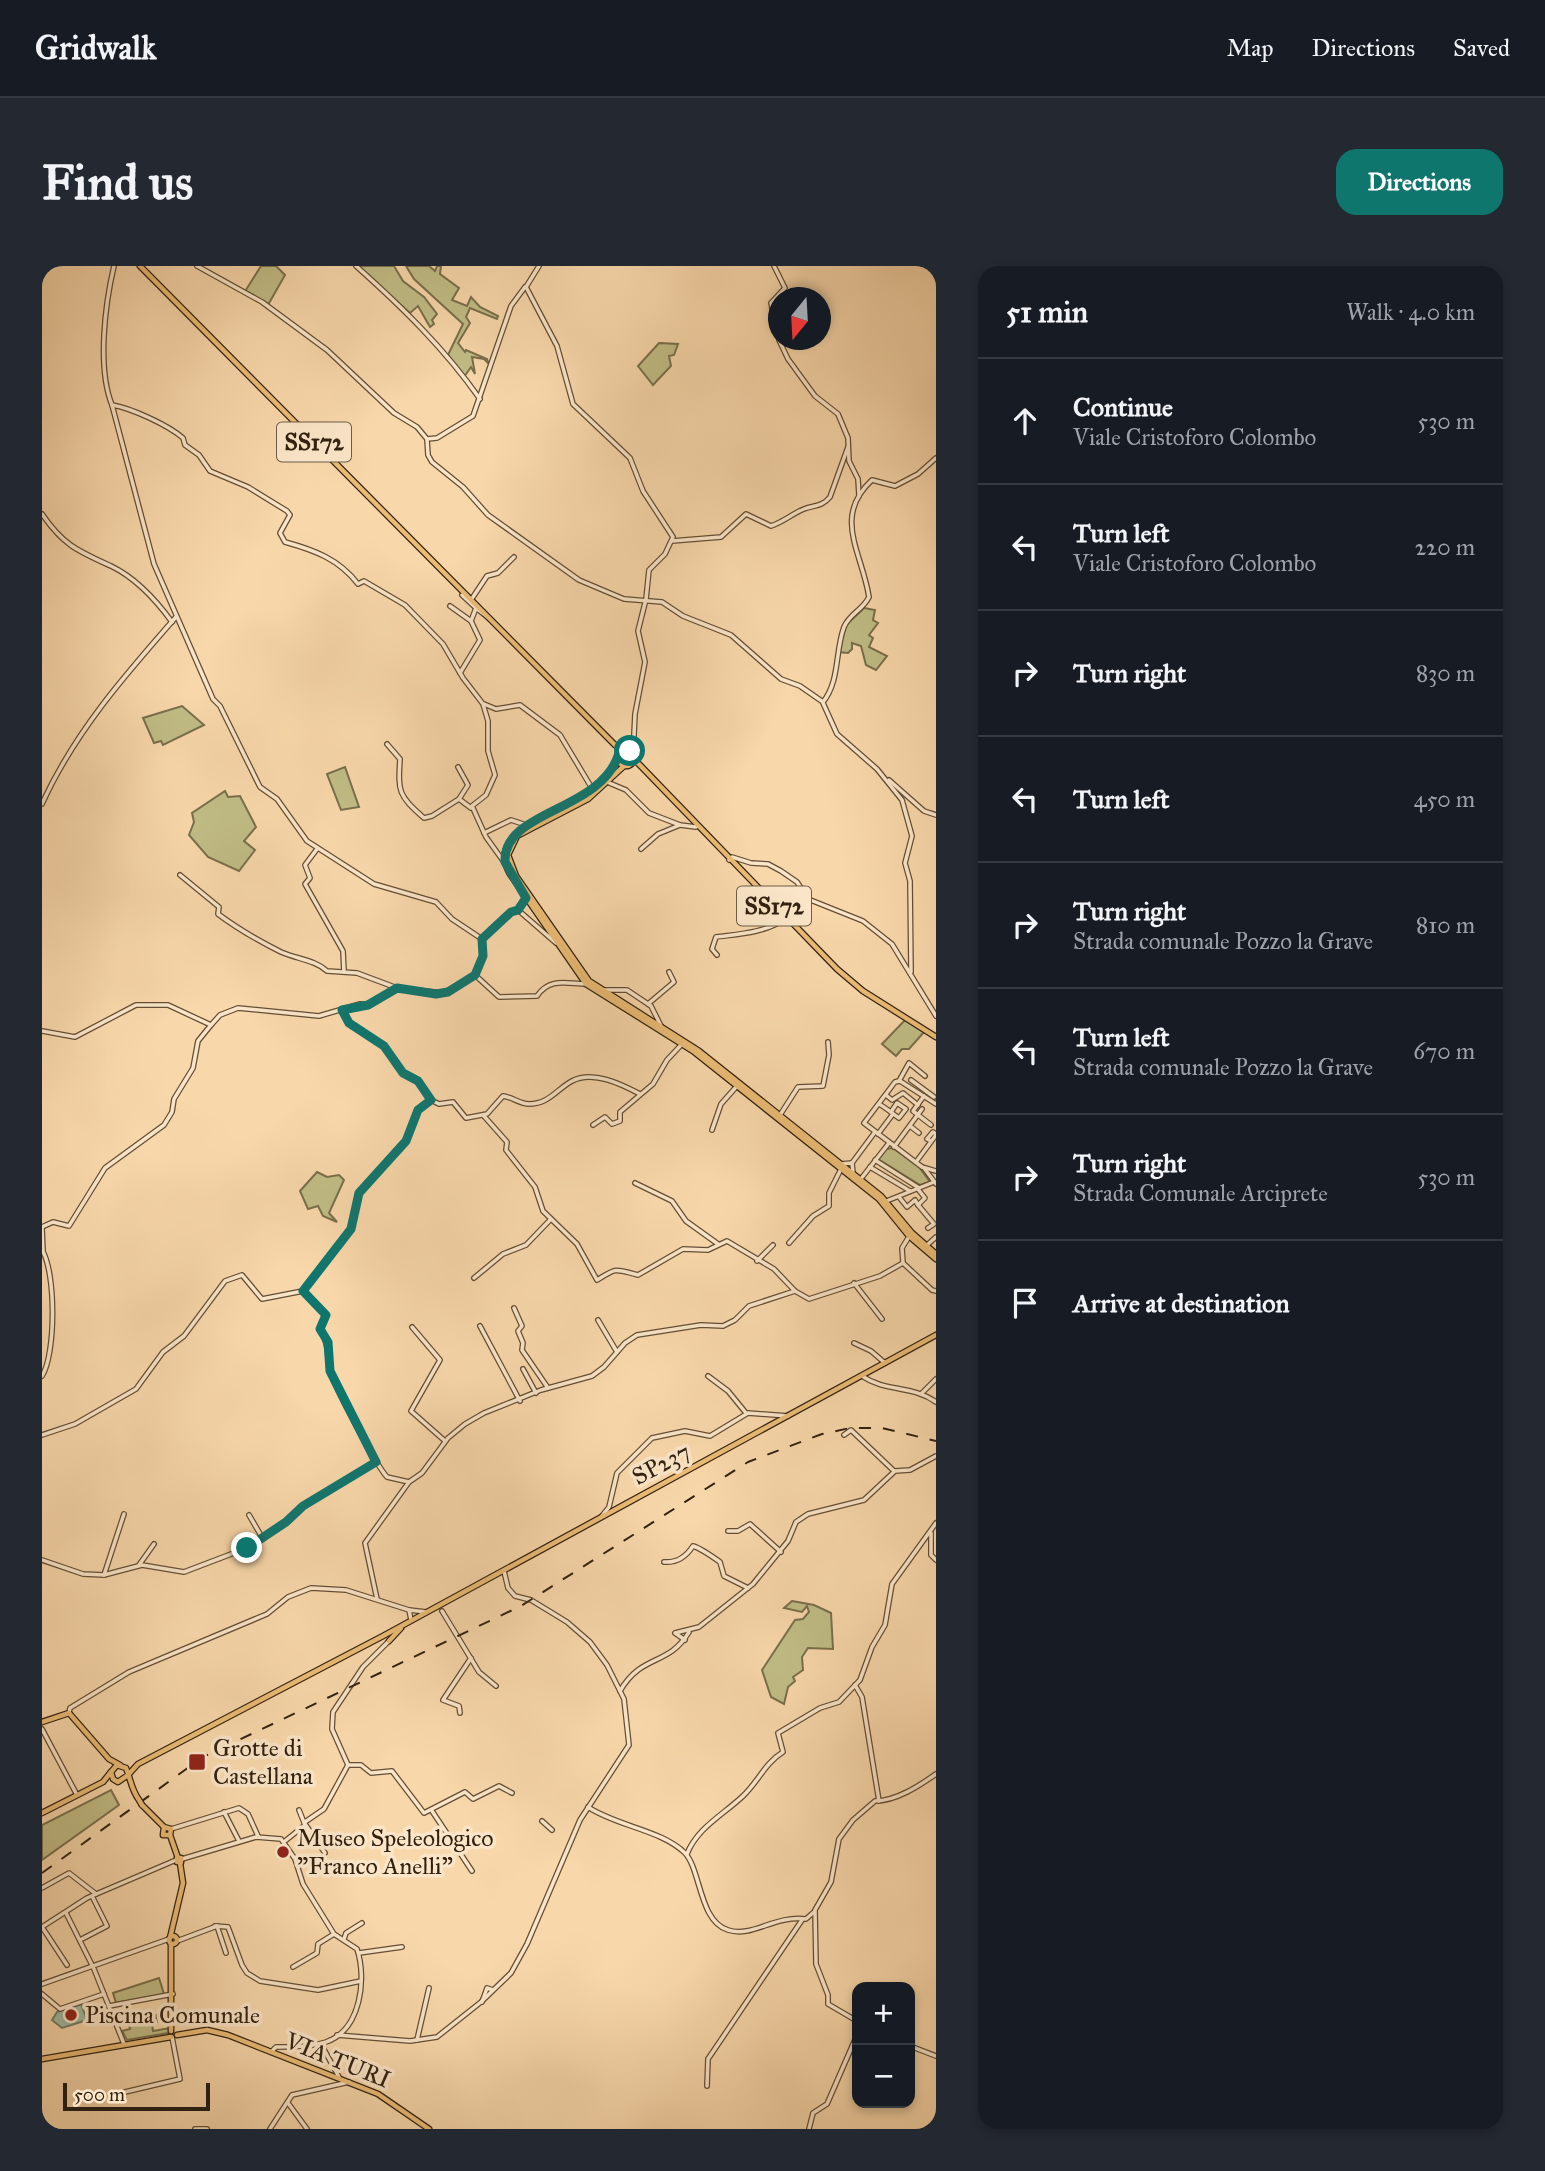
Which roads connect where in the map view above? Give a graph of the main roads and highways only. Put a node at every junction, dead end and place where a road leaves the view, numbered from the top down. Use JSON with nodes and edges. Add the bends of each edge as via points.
{"nodes":[{"id":1,"x":140,"y":266,"type":"edge"},
{"id":2,"x":615,"y":745,"type":"junction"},
{"id":3,"x":626,"y":750,"type":"junction"},
{"id":4,"x":618,"y":757,"type":"junction"},
{"id":5,"x":633,"y":757,"type":"junction"},
{"id":6,"x":626,"y":766,"type":"junction"},
{"id":7,"x":641,"y":770,"type":"junction"},
{"id":8,"x":588,"y":982,"type":"junction"},
{"id":9,"x":936,"y":1037,"type":"edge"},
{"id":10,"x":684,"y":1042,"type":"junction"},
{"id":11,"x":792,"y":1127,"type":"junction"},
{"id":12,"x":841,"y":1166,"type":"junction"},
{"id":13,"x":859,"y":1181,"type":"junction"},
{"id":14,"x":911,"y":1234,"type":"junction"},
{"id":15,"x":936,"y":1256,"type":"edge"},
{"id":16,"x":936,"y":1335,"type":"edge"},
{"id":17,"x":394,"y":1631,"type":"junction"},
{"id":18,"x":388,"y":1633,"type":"junction"},
{"id":19,"x":42,"y":1722,"type":"edge"},
{"id":20,"x":109,"y":1759,"type":"junction"},
{"id":21,"x":138,"y":1764,"type":"junction"},
{"id":22,"x":121,"y":1765,"type":"junction"},
{"id":23,"x":112,"y":1771,"type":"junction"},
{"id":24,"x":128,"y":1775,"type":"junction"},
{"id":25,"x":117,"y":1781,"type":"junction"},
{"id":26,"x":103,"y":1782,"type":"junction"},
{"id":27,"x":131,"y":1789,"type":"junction"},
{"id":28,"x":42,"y":1813,"type":"edge"},
{"id":29,"x":174,"y":2034,"type":"junction"},
{"id":30,"x":42,"y":2059,"type":"edge"},
{"id":31,"x":429,"y":2129,"type":"edge"}],
"edges":[{"from":1,"to":2,"type":"main road","number":"SS172"},
{"from":2,"to":3,"type":"main road","number":"SS172"},
{"from":2,"to":4,"type":"main road","number":"SS172"},
{"from":3,"to":4,"type":"main road"},
{"from":3,"to":5,"type":"main road"},
{"from":4,"to":6,"type":"main road"},
{"from":4,"to":8,"type":"main road","via":[[593,790],[526,825],[509,839],[505,862],[556,943]]},
{"from":5,"to":6,"type":"main road"},
{"from":5,"to":7,"type":"main road","number":"SS172"},
{"from":6,"to":7,"type":"main road","number":"SS172"},
{"from":6,"to":8,"type":"main road","via":[[579,805],[517,836],[508,855],[516,876]]},
{"from":7,"to":9,"type":"main road","number":"SS172","via":[[863,991]]},
{"from":8,"to":10,"type":"main road"},
{"from":8,"to":10,"type":"main road"},
{"from":10,"to":11,"type":"main road"},
{"from":10,"to":11,"type":"main road"},
{"from":11,"to":12,"type":"main road"},
{"from":12,"to":13,"type":"main road"},
{"from":12,"to":13,"type":"main road"},
{"from":13,"to":14,"type":"main road","via":[[885,1202]]},
{"from":14,"to":15,"type":"main road"},
{"from":14,"to":15,"type":"main road"},
{"from":16,"to":17,"type":"main road","name":"SP237","number":"SP237","via":[[437,1605],[414,1613]]},
{"from":17,"to":18,"type":"main road"},
{"from":17,"to":18,"type":"main road","via":[[389,1641]]},
{"from":18,"to":21,"type":"main road"},
{"from":19,"to":20,"type":"main road","via":[[69,1713]]},
{"from":20,"to":22,"type":"main road"},
{"from":20,"to":23,"type":"main road"},
{"from":21,"to":22,"type":"main road"},
{"from":21,"to":24,"type":"main road"},
{"from":22,"to":23,"type":"main road"},
{"from":22,"to":24,"type":"main road"},
{"from":23,"to":25,"type":"main road"},
{"from":23,"to":26,"type":"main road"},
{"from":24,"to":25,"type":"main road"},
{"from":24,"to":27,"type":"main road"},
{"from":25,"to":26,"type":"main road"},
{"from":25,"to":27,"type":"main road"},
{"from":26,"to":28,"type":"main road"},
{"from":27,"to":29,"type":"main road","via":[[164,1827],[162,1833],[171,1832],[179,1860],[183,1883],[172,1927]]},
{"from":29,"to":30,"type":"main road","name":"VIA TURI"},
{"from":29,"to":31,"type":"main road","name":"VIA TURI","via":[[218,2032],[389,2099]]}]}
